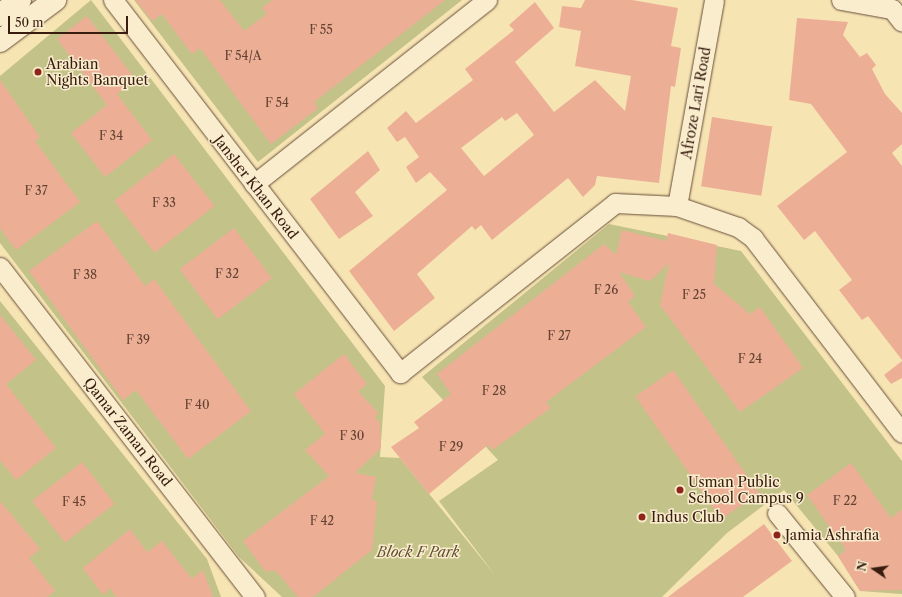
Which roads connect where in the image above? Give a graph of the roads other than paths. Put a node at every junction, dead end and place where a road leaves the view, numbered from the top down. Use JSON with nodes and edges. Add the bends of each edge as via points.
{"nodes":[{"id":1,"x":20,"y":0,"type":"edge"},
{"id":2,"x":55,"y":0,"type":"edge"},
{"id":3,"x":113,"y":0,"type":"edge"},
{"id":4,"x":487,"y":0,"type":"edge"},
{"id":5,"x":714,"y":0,"type":"edge"},
{"id":6,"x":841,"y":0,"type":"edge"},
{"id":7,"x":899,"y":11,"type":"edge"},
{"id":8,"x":0,"y":15,"type":"edge"},
{"id":9,"x":0,"y":41,"type":"edge"},
{"id":10,"x":254,"y":184,"type":"junction"},
{"id":11,"x":677,"y":206,"type":"junction"},
{"id":12,"x":0,"y":267,"type":"edge"},
{"id":13,"x":902,"y":433,"type":"edge"},
{"id":14,"x":777,"y":513,"type":"dead end"},
{"id":15,"x":255,"y":597,"type":"edge"},
{"id":16,"x":845,"y":597,"type":"edge"}],
"edges":[{"from":1,"to":8,"type":"street"},
{"from":2,"to":9,"type":"street"},
{"from":3,"to":10,"type":"street","name":"Jansher Khan Road"},
{"from":4,"to":10,"type":"street"},
{"from":5,"to":11,"type":"street","name":"Afroze Lari Road"},
{"from":6,"to":7,"type":"street"},
{"from":10,"to":11,"type":"street","name":"Jansher Khan Road","via":[[400,373],[615,203]]},
{"from":11,"to":13,"type":"street","via":[[738,227],[753,238]]},
{"from":12,"to":15,"type":"street","name":"Qamar Zaman Road"},
{"from":14,"to":16,"type":"street"}]}
